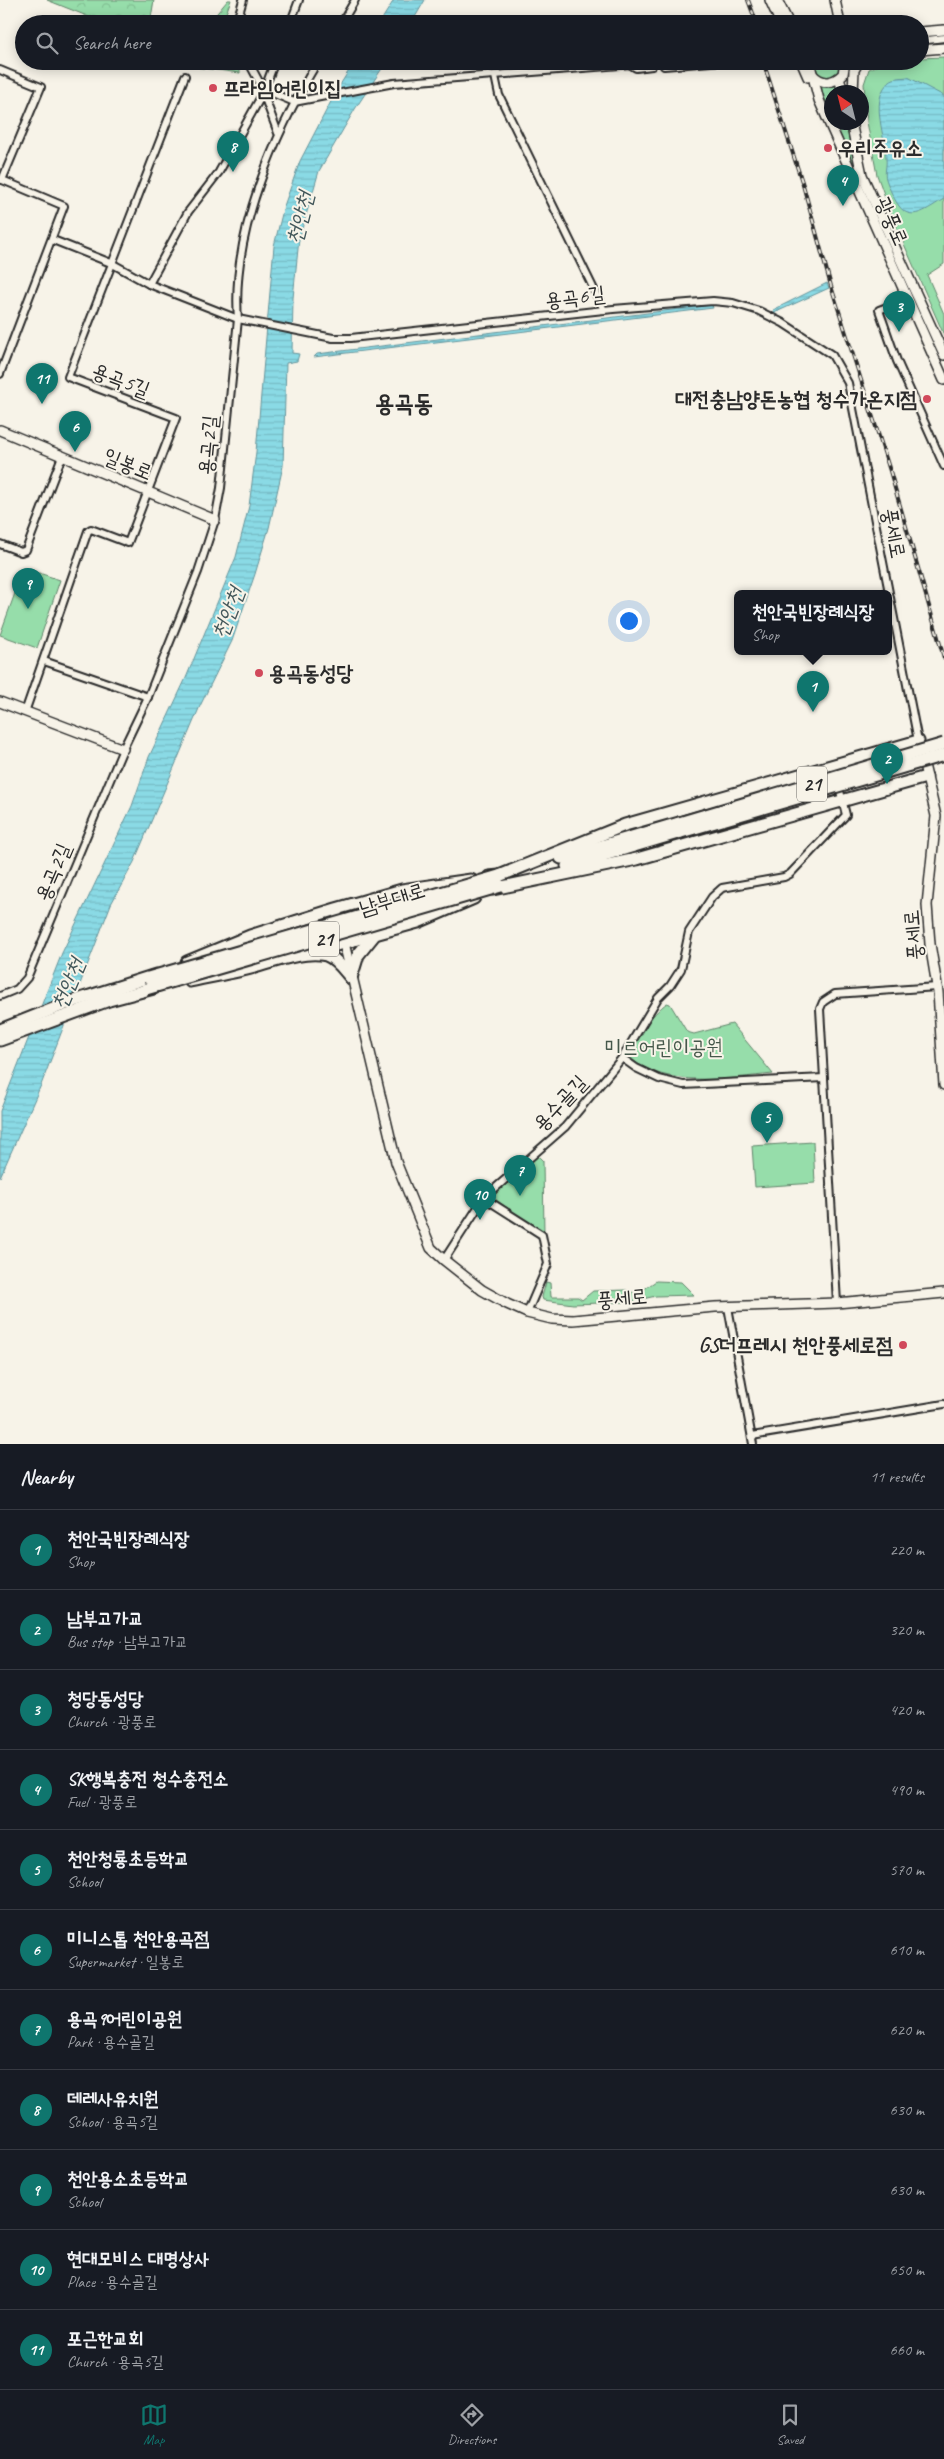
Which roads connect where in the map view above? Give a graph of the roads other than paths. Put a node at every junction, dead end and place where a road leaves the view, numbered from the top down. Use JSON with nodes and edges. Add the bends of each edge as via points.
{"nodes":[{"id":1,"x":243,"y":0,"type":"edge"},
{"id":2,"x":298,"y":0,"type":"edge"},
{"id":3,"x":355,"y":0,"type":"edge"},
{"id":4,"x":770,"y":0,"type":"edge"},
{"id":5,"x":777,"y":0,"type":"edge"},
{"id":6,"x":834,"y":0,"type":"edge"},
{"id":7,"x":239,"y":15,"type":"edge"},
{"id":8,"x":293,"y":15,"type":"edge"},
{"id":9,"x":346,"y":15,"type":"edge"},
{"id":10,"x":778,"y":15,"type":"edge"},
{"id":11,"x":784,"y":15,"type":"edge"},
{"id":12,"x":836,"y":15,"type":"edge"},
{"id":13,"x":944,"y":30,"type":"edge"},
{"id":14,"x":929,"y":31,"type":"edge"},
{"id":15,"x":944,"y":38,"type":"edge"},
{"id":16,"x":929,"y":41,"type":"edge"},
{"id":17,"x":929,"y":43,"type":"edge"},
{"id":18,"x":944,"y":43,"type":"edge"},
{"id":19,"x":944,"y":48,"type":"edge"},
{"id":20,"x":929,"y":49,"type":"edge"},
{"id":21,"x":0,"y":70,"type":"edge"},
{"id":22,"x":252,"y":70,"type":"edge"},
{"id":23,"x":271,"y":70,"type":"edge"},
{"id":24,"x":313,"y":70,"type":"edge"},
{"id":25,"x":576,"y":70,"type":"edge"},
{"id":26,"x":806,"y":70,"type":"edge"},
{"id":27,"x":809,"y":70,"type":"edge"},
{"id":28,"x":811,"y":70,"type":"edge"},
{"id":29,"x":844,"y":70,"type":"edge"},
{"id":30,"x":854,"y":70,"type":"edge"},
{"id":31,"x":812,"y":74,"type":"junction"},
{"id":32,"x":185,"y":76,"type":"dead end"},
{"id":33,"x":494,"y":76,"type":"junction"},
{"id":34,"x":839,"y":78,"type":"junction"},
{"id":35,"x":841,"y":85,"type":"edge"},
{"id":36,"x":853,"y":85,"type":"edge"},
{"id":37,"x":263,"y":91,"type":"junction"},
{"id":38,"x":819,"y":100,"type":"junction"},
{"id":39,"x":294,"y":102,"type":"junction"},
{"id":40,"x":852,"y":130,"type":"edge"},
{"id":41,"x":278,"y":133,"type":"junction"},
{"id":42,"x":1,"y":180,"type":"edge"},
{"id":43,"x":53,"y":240,"type":"junction"},
{"id":44,"x":111,"y":263,"type":"junction"},
{"id":45,"x":149,"y":284,"type":"junction"},
{"id":46,"x":908,"y":299,"type":"junction"},
{"id":47,"x":604,"y":310,"type":"junction"},
{"id":48,"x":238,"y":319,"type":"junction"},
{"id":49,"x":832,"y":355,"type":"joint"},
{"id":50,"x":944,"y":355,"type":"edge"},
{"id":51,"x":0,"y":374,"type":"edge"},
{"id":52,"x":944,"y":380,"type":"edge"},
{"id":53,"x":0,"y":430,"type":"edge"},
{"id":54,"x":62,"y":456,"type":"junction"},
{"id":55,"x":944,"y":466,"type":"edge"},
{"id":56,"x":148,"y":491,"type":"junction"},
{"id":57,"x":215,"y":520,"type":"junction"},
{"id":58,"x":0,"y":544,"type":"edge"},
{"id":59,"x":888,"y":590,"type":"edge"},
{"id":60,"x":892,"y":608,"type":"edge"},
{"id":61,"x":44,"y":661,"type":"junction"},
{"id":62,"x":148,"y":697,"type":"junction"},
{"id":63,"x":0,"y":702,"type":"edge"},
{"id":64,"x":25,"y":712,"type":"junction"},
{"id":65,"x":918,"y":741,"type":"junction"},
{"id":66,"x":944,"y":744,"type":"edge"},
{"id":67,"x":123,"y":749,"type":"junction"},
{"id":68,"x":944,"y":755,"type":"edge"},
{"id":69,"x":834,"y":765,"type":"junction"},
{"id":70,"x":926,"y":777,"type":"junction"},
{"id":71,"x":843,"y":801,"type":"junction"},
{"id":72,"x":680,"y":828,"type":"junction"},
{"id":73,"x":500,"y":881,"type":"junction"},
{"id":74,"x":336,"y":909,"type":"junction"},
{"id":75,"x":376,"y":934,"type":"junction"},
{"id":76,"x":345,"y":943,"type":"junction"},
{"id":77,"x":293,"y":957,"type":"junction"},
{"id":78,"x":351,"y":978,"type":"junction"},
{"id":79,"x":147,"y":984,"type":"junction"},
{"id":80,"x":940,"y":990,"type":"edge"},
{"id":81,"x":0,"y":996,"type":"edge"},
{"id":82,"x":3,"y":1034,"type":"edge"},
{"id":83,"x":622,"y":1058,"type":"junction"},
{"id":84,"x":943,"y":1064,"type":"edge"},
{"id":85,"x":824,"y":1078,"type":"junction"},
{"id":86,"x":944,"y":1085,"type":"edge"},
{"id":87,"x":484,"y":1198,"type":"junction"},
{"id":88,"x":444,"y":1260,"type":"junction"},
{"id":89,"x":944,"y":1293,"type":"edge"},
{"id":90,"x":837,"y":1303,"type":"junction"},
{"id":91,"x":728,"y":1307,"type":"junction"},
{"id":92,"x":527,"y":1313,"type":"junction"},
{"id":93,"x":944,"y":1404,"type":"edge"},
{"id":94,"x":752,"y":1436,"type":"junction"},
{"id":95,"x":753,"y":1444,"type":"edge"}],
"edges":[{"from":1,"to":7,"type":"street"},
{"from":2,"to":8,"type":"street"},
{"from":3,"to":9,"type":"street"},
{"from":4,"to":10,"type":"street"},
{"from":5,"to":11,"type":"street"},
{"from":6,"to":12,"type":"street"},
{"from":13,"to":14,"type":"street"},
{"from":15,"to":16,"type":"street"},
{"from":17,"to":18,"type":"street"},
{"from":19,"to":20,"type":"street"},
{"from":21,"to":42,"type":"street","via":[[41,87]]},
{"from":22,"to":37,"type":"street"},
{"from":23,"to":37,"type":"street"},
{"from":24,"to":39,"type":"street","name":"용곡2길"},
{"from":25,"to":33,"type":"street"},
{"from":26,"to":38,"type":"street"},
{"from":27,"to":31,"type":"street"},
{"from":28,"to":31,"type":"street"},
{"from":29,"to":34,"type":"street"},
{"from":30,"to":36,"type":"street"},
{"from":31,"to":34,"type":"street","via":[[827,82]]},
{"from":31,"to":38,"type":"street","name":"광풍로"},
{"from":32,"to":44,"type":"street","name":"용곡5길"},
{"from":33,"to":39,"type":"street","via":[[385,84]]},
{"from":33,"to":47,"type":"street","via":[[499,95]]},
{"from":34,"to":35,"type":"street"},
{"from":37,"to":39,"type":"street"},
{"from":37,"to":41,"type":"street"},
{"from":37,"to":45,"type":"street","via":[[219,172],[188,212]]},
{"from":38,"to":46,"type":"street","name":"광풍로"},
{"from":39,"to":41,"type":"street","name":"용곡2길"},
{"from":40,"to":50,"type":"street","name":"광풍로","via":[[862,175]]},
{"from":41,"to":48,"type":"street","name":"용곡2길","via":[[246,235],[236,294]]},
{"from":42,"to":43,"type":"street","via":[[64,206]]},
{"from":43,"to":44,"type":"street"},
{"from":43,"to":51,"type":"street"},
{"from":44,"to":45,"type":"street"},
{"from":44,"to":56,"type":"street","name":"용곡5길","via":[[68,378],[176,418]]},
{"from":45,"to":48,"type":"street"},
{"from":46,"to":52,"type":"street","name":"광풍로"},
{"from":46,"to":55,"type":"street","via":[[879,310],[897,360]]},
{"from":47,"to":48,"type":"street","name":"용곡6길","via":[[351,338],[333,338]]},
{"from":47,"to":49,"type":"street","name":"용곡6길","via":[[713,301],[733,303],[760,311]]},
{"from":48,"to":57,"type":"street","name":"용곡2길"},
{"from":49,"to":59,"type":"street","name":"풍세로","via":[[848,383]]},
{"from":53,"to":54,"type":"street","name":"일봉로"},
{"from":54,"to":56,"type":"street","name":"일봉로"},
{"from":54,"to":58,"type":"street","via":[[26,550],[21,552]]},
{"from":56,"to":57,"type":"street","name":"일봉로"},
{"from":56,"to":61,"type":"street","via":[[128,543],[91,529],[88,531]]},
{"from":57,"to":62,"type":"street","name":"용곡2길","via":[[198,572]]},
{"from":60,"to":65,"type":"street","name":"풍세로"},
{"from":61,"to":62,"type":"street"},
{"from":61,"to":64,"type":"street"},
{"from":62,"to":67,"type":"street","name":"용곡2길"},
{"from":63,"to":64,"type":"street"},
{"from":64,"to":67,"type":"street"},
{"from":65,"to":69,"type":"highway"},
{"from":65,"to":70,"type":"street","name":"풍세로"},
{"from":66,"to":72,"type":"highway","number":"21","bridge":true},
{"from":67,"to":81,"type":"street","name":"용곡2길","via":[[27,978],[17,989]]},
{"from":68,"to":72,"type":"highway","number":"21","bridge":true},
{"from":69,"to":71,"type":"street","name":"용수골길"},
{"from":69,"to":73,"type":"highway","via":[[625,825]]},
{"from":70,"to":71,"type":"highway"},
{"from":70,"to":80,"type":"street","name":"풍세로","via":[[936,816],[927,905],[930,944]]},
{"from":71,"to":73,"type":"highway","via":[[637,859]]},
{"from":71,"to":83,"type":"street","name":"용수골길","via":[[846,815],[790,874],[722,888],[712,897],[689,932],[681,969],[658,998]]},
{"from":72,"to":73,"type":"highway","name":"남부대로","number":"21"},
{"from":73,"to":74,"type":"highway","via":[[402,890]]},
{"from":73,"to":75,"type":"highway","via":[[418,922]]},
{"from":73,"to":79,"type":"highway","name":"남부대로","number":"21","bridge":true},
{"from":74,"to":76,"type":"street"},
{"from":74,"to":79,"type":"highway","via":[[250,936]]},
{"from":75,"to":76,"type":"highway"},
{"from":75,"to":78,"type":"highway","via":[[358,955]]},
{"from":76,"to":77,"type":"highway"},
{"from":76,"to":78,"type":"street"},
{"from":77,"to":78,"type":"highway","via":[[324,954],[333,958]]},
{"from":77,"to":79,"type":"highway","via":[[244,970]]},
{"from":78,"to":88,"type":"street","name":"풍세로","via":[[396,1162],[431,1248]]},
{"from":79,"to":82,"type":"highway","name":"남부대로","number":"21"},
{"from":79,"to":82,"type":"highway","name":"남부대로","number":"21","via":[[104,991]]},
{"from":80,"to":84,"type":"street","name":"풍세로"},
{"from":80,"to":85,"type":"street","name":"풍세로","via":[[835,994],[828,998],[820,1009]]},
{"from":83,"to":85,"type":"street","via":[[659,1079],[683,1084]]},
{"from":83,"to":87,"type":"street","name":"용수골길","via":[[565,1127]]},
{"from":84,"to":86,"type":"street","name":"풍세로"},
{"from":85,"to":90,"type":"street","name":"풍세로"},
{"from":87,"to":88,"type":"street","name":"용수골길"},
{"from":87,"to":92,"type":"street","via":[[542,1235],[548,1264]]},
{"from":88,"to":92,"type":"street","name":"풍세로","via":[[482,1290]]},
{"from":89,"to":90,"type":"street","name":"풍세로"},
{"from":90,"to":91,"type":"street","name":"풍세로"},
{"from":91,"to":92,"type":"street","name":"풍세로","via":[[573,1320]]},
{"from":91,"to":94,"type":"street"},
{"from":93,"to":94,"type":"street"},
{"from":94,"to":95,"type":"street"}]}
